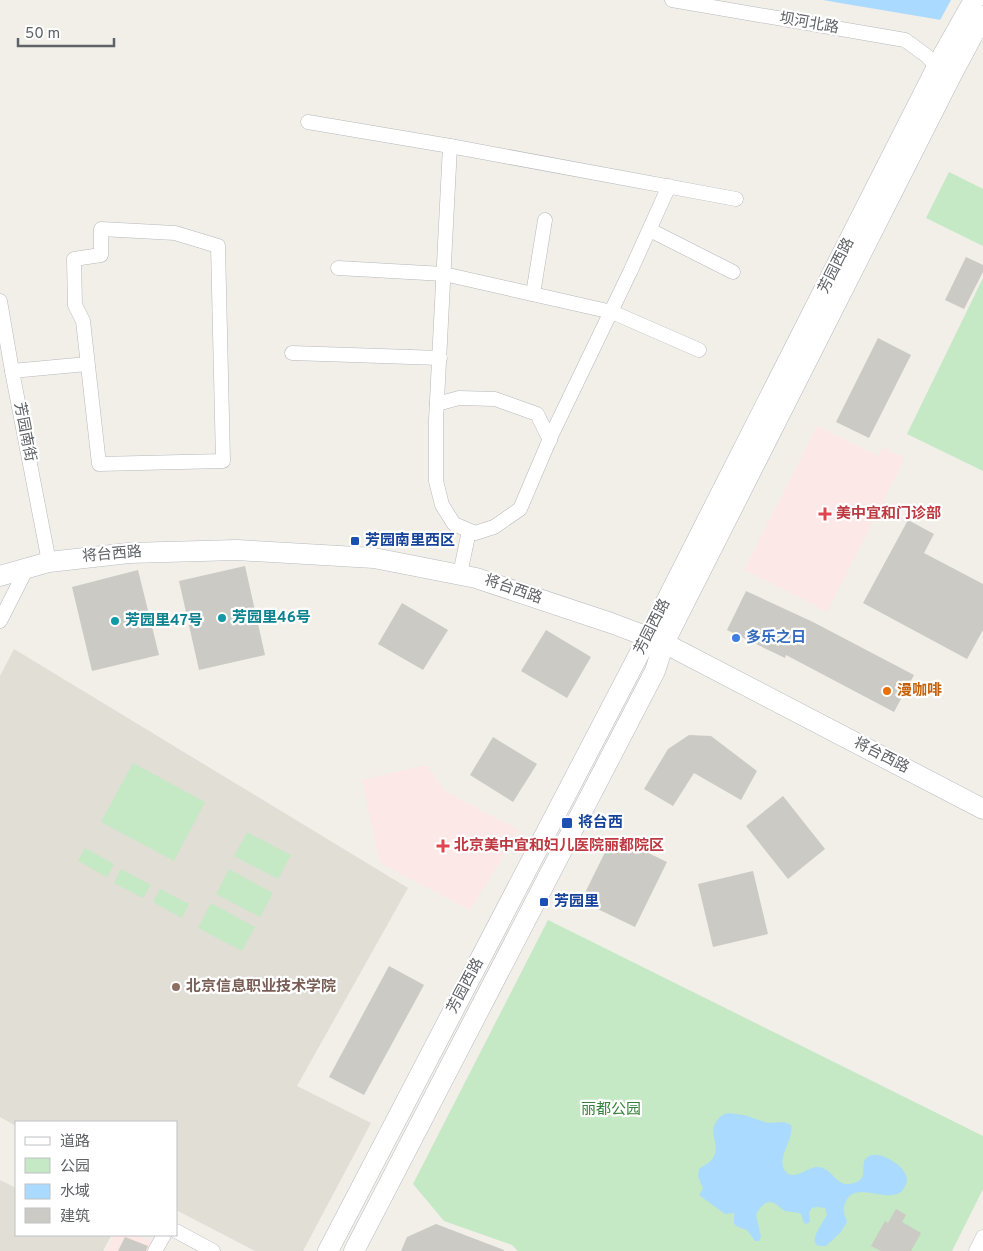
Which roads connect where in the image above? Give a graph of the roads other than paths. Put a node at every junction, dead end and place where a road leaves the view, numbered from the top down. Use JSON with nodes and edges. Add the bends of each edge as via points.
{"nodes":[{"id":1,"x":672,"y":0,"type":"edge"},
{"id":2,"x":974,"y":0,"type":"edge"},
{"id":3,"x":983,"y":16,"type":"edge"},
{"id":4,"x":946,"y":61,"type":"junction"},
{"id":5,"x":308,"y":122,"type":"dead end"},
{"id":6,"x":450,"y":146,"type":"junction"},
{"id":7,"x":669,"y":186,"type":"junction"},
{"id":8,"x":736,"y":199,"type":"dead end"},
{"id":9,"x":545,"y":220,"type":"dead end"},
{"id":10,"x":650,"y":230,"type":"junction"},
{"id":11,"x":338,"y":268,"type":"dead end"},
{"id":12,"x":733,"y":272,"type":"dead end"},
{"id":13,"x":444,"y":274,"type":"junction"},
{"id":14,"x":533,"y":294,"type":"junction"},
{"id":15,"x":0,"y":301,"type":"edge"},
{"id":16,"x":612,"y":312,"type":"junction"},
{"id":17,"x":699,"y":350,"type":"dead end"},
{"id":18,"x":292,"y":353,"type":"dead end"},
{"id":19,"x":440,"y":358,"type":"junction"},
{"id":20,"x":87,"y":364,"type":"junction"},
{"id":21,"x":12,"y":371,"type":"junction"},
{"id":22,"x":437,"y":404,"type":"junction"},
{"id":23,"x":550,"y":440,"type":"junction"},
{"id":24,"x":469,"y":530,"type":"junction"},
{"id":25,"x":49,"y":562,"type":"junction"},
{"id":26,"x":27,"y":568,"type":"junction"},
{"id":27,"x":460,"y":574,"type":"junction"},
{"id":28,"x":0,"y":576,"type":"edge"},
{"id":29,"x":0,"y":621,"type":"edge"},
{"id":30,"x":656,"y":640,"type":"junction"},
{"id":31,"x":983,"y":809,"type":"edge"},
{"id":32,"x":178,"y":1232,"type":"edge"},
{"id":33,"x":163,"y":1236,"type":"edge"},
{"id":34,"x":983,"y":1237,"type":"edge"},
{"id":35,"x":155,"y":1251,"type":"edge"},
{"id":36,"x":213,"y":1251,"type":"edge"},
{"id":37,"x":328,"y":1251,"type":"edge"},
{"id":38,"x":354,"y":1251,"type":"edge"},
{"id":39,"x":976,"y":1251,"type":"edge"}],
"edges":[{"from":1,"to":4,"type":"street","name":"坝河北路","via":[[905,40],[927,56]]},
{"from":2,"to":4,"type":"main road","name":"芳园西路"},
{"from":3,"to":4,"type":"main road","name":"芳园西路"},
{"from":4,"to":30,"type":"main road","name":"芳园西路"},
{"from":5,"to":6,"type":"street"},
{"from":6,"to":7,"type":"street"},
{"from":6,"to":13,"type":"street"},
{"from":7,"to":8,"type":"street"},
{"from":7,"to":10,"type":"street"},
{"from":9,"to":14,"type":"street"},
{"from":10,"to":12,"type":"street"},
{"from":10,"to":16,"type":"street"},
{"from":11,"to":13,"type":"street"},
{"from":13,"to":14,"type":"street"},
{"from":13,"to":19,"type":"street"},
{"from":14,"to":16,"type":"street"},
{"from":15,"to":21,"type":"street","name":"芳园南街"},
{"from":16,"to":17,"type":"street"},
{"from":16,"to":23,"type":"street"},
{"from":18,"to":19,"type":"street"},
{"from":19,"to":22,"type":"street"},
{"from":20,"to":20,"type":"street","via":[[99,464],[223,461],[218,246],[175,233],[101,229],[101,255],[74,258],[75,305],[83,321]]},
{"from":20,"to":21,"type":"street"},
{"from":21,"to":25,"type":"street","name":"芳园南街"},
{"from":22,"to":23,"type":"street","via":[[459,398],[495,398],[537,414]]},
{"from":22,"to":24,"type":"street","via":[[436,481],[442,505],[454,524]]},
{"from":23,"to":24,"type":"street","via":[[520,509],[494,527],[475,534]]},
{"from":24,"to":27,"type":"street"},
{"from":25,"to":26,"type":"main road","name":"将台西路"},
{"from":25,"to":27,"type":"main road","name":"将台西路","via":[[129,553],[236,550],[374,558]]},
{"from":26,"to":28,"type":"main road","name":"将台西路"},
{"from":26,"to":29,"type":"street"},
{"from":27,"to":30,"type":"main road","name":"将台西路"},
{"from":30,"to":31,"type":"main road","name":"将台西路"},
{"from":30,"to":37,"type":"main road","name":"芳园西路"},
{"from":30,"to":38,"type":"main road","name":"芳园西路","via":[[655,671]]},
{"from":32,"to":36,"type":"street"},
{"from":33,"to":35,"type":"street"},
{"from":34,"to":39,"type":"street"}]}
